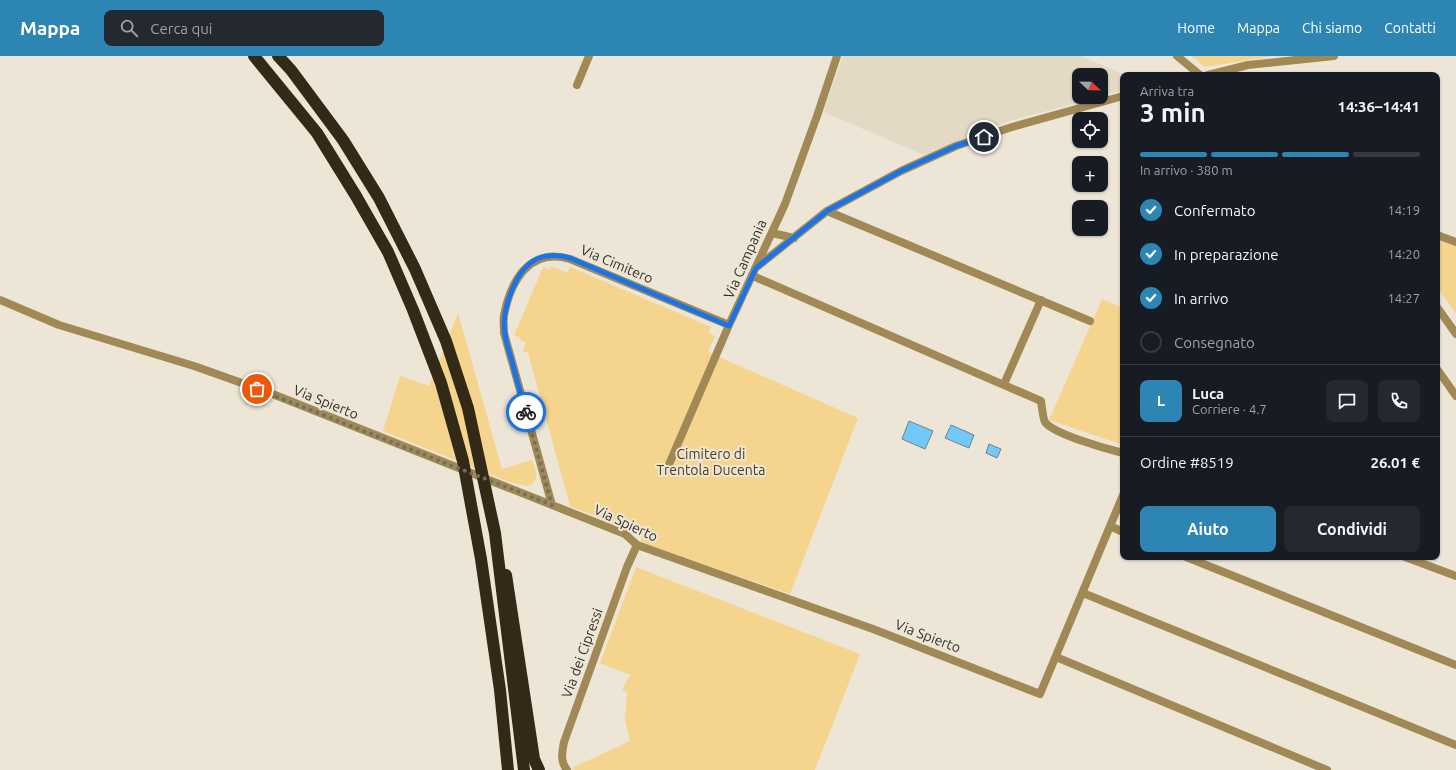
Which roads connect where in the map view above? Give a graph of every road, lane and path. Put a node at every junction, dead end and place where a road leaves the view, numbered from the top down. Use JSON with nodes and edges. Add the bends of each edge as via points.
{"nodes":[{"id":1,"x":254,"y":56,"type":"edge"},
{"id":2,"x":278,"y":56,"type":"edge"},
{"id":3,"x":589,"y":56,"type":"edge"},
{"id":4,"x":837,"y":56,"type":"edge"},
{"id":5,"x":1177,"y":56,"type":"edge"},
{"id":6,"x":1334,"y":56,"type":"edge"},
{"id":7,"x":1196,"y":72,"type":"edge"},
{"id":8,"x":1220,"y":72,"type":"edge"},
{"id":9,"x":577,"y":85,"type":"dead end"},
{"id":10,"x":1120,"y":97,"type":"edge"},
{"id":11,"x":827,"y":211,"type":"junction"},
{"id":12,"x":772,"y":233,"type":"junction"},
{"id":13,"x":1440,"y":236,"type":"edge"},
{"id":14,"x":794,"y":238,"type":"junction"},
{"id":15,"x":1456,"y":242,"type":"edge"},
{"id":16,"x":755,"y":272,"type":"junction"},
{"id":17,"x":0,"y":300,"type":"edge"},
{"id":18,"x":1041,"y":300,"type":"junction"},
{"id":19,"x":1440,"y":311,"type":"edge"},
{"id":20,"x":1090,"y":321,"type":"dead end"},
{"id":21,"x":729,"y":326,"type":"junction"},
{"id":22,"x":1456,"y":334,"type":"edge"},
{"id":23,"x":1440,"y":373,"type":"edge"},
{"id":24,"x":1004,"y":384,"type":"junction"},
{"id":25,"x":1456,"y":396,"type":"edge"},
{"id":26,"x":1120,"y":452,"type":"edge"},
{"id":27,"x":667,"y":469,"type":"dead end"},
{"id":28,"x":1120,"y":502,"type":"edge"},
{"id":29,"x":552,"y":505,"type":"junction"},
{"id":30,"x":1110,"y":526,"type":"junction"},
{"id":31,"x":1120,"y":531,"type":"edge"},
{"id":32,"x":495,"y":533,"type":"junction"},
{"id":33,"x":637,"y":545,"type":"junction"},
{"id":34,"x":1194,"y":560,"type":"edge"},
{"id":35,"x":1413,"y":560,"type":"edge"},
{"id":36,"x":1456,"y":576,"type":"edge"},
{"id":37,"x":1083,"y":593,"type":"junction"},
{"id":38,"x":1056,"y":657,"type":"junction"},
{"id":39,"x":1456,"y":665,"type":"edge"},
{"id":40,"x":1456,"y":745,"type":"edge"},
{"id":41,"x":508,"y":770,"type":"edge"},
{"id":42,"x":524,"y":770,"type":"edge"},
{"id":43,"x":539,"y":770,"type":"edge"},
{"id":44,"x":567,"y":770,"type":"edge"},
{"id":45,"x":1327,"y":770,"type":"edge"}],
"edges":[{"from":1,"to":41,"type":"highway","bridge":true,"via":[[316,133],[356,196],[388,252],[442,383],[463,461],[481,559],[500,690]]},
{"from":2,"to":32,"type":"highway","bridge":true,"via":[[343,140],[379,198],[415,269],[446,341],[468,408]]},
{"from":3,"to":9,"type":"street"},
{"from":4,"to":12,"type":"street","name":"Via Campania"},
{"from":5,"to":7,"type":"street"},
{"from":6,"to":8,"type":"street","via":[[1248,65]]},
{"from":10,"to":11,"type":"street","via":[[1012,127],[956,146],[901,171]]},
{"from":11,"to":14,"type":"street"},
{"from":11,"to":18,"type":"street"},
{"from":12,"to":14,"type":"street"},
{"from":12,"to":16,"type":"street","name":"Via Campania"},
{"from":13,"to":15,"type":"street"},
{"from":14,"to":16,"type":"street"},
{"from":16,"to":21,"type":"street","name":"Via Campania"},
{"from":16,"to":24,"type":"street"},
{"from":17,"to":29,"type":"street","name":"Via Spierto","via":[[59,325],[194,366],[270,393]]},
{"from":18,"to":20,"type":"street"},
{"from":18,"to":24,"type":"street"},
{"from":19,"to":22,"type":"street"},
{"from":21,"to":27,"type":"street","name":"Via Campania"},
{"from":21,"to":29,"type":"street","name":"Via Cimitero","via":[[560,255],[538,259],[528,265],[511,294],[504,316],[504,334]]},
{"from":23,"to":25,"type":"street"},
{"from":24,"to":26,"type":"street","via":[[1041,401],[1044,421],[1050,428]]},
{"from":28,"to":30,"type":"street","name":"Via Spierto"},
{"from":29,"to":33,"type":"street","name":"Via Spierto","via":[[625,534]]},
{"from":30,"to":31,"type":"street"},
{"from":30,"to":37,"type":"street","name":"Via Spierto"},
{"from":32,"to":42,"type":"highway","bridge":true},
{"from":32,"to":43,"type":"highway","bridge":true,"via":[[505,573],[534,759]]},
{"from":33,"to":38,"type":"street","name":"Via Spierto","via":[[873,629],[1040,694]]},
{"from":33,"to":44,"type":"street","name":"Via dei Cipressi","via":[[564,742],[561,756]]},
{"from":34,"to":39,"type":"street"},
{"from":35,"to":36,"type":"street"},
{"from":37,"to":38,"type":"street","name":"Via Spierto"},
{"from":37,"to":40,"type":"street"},
{"from":38,"to":45,"type":"street"}]}
